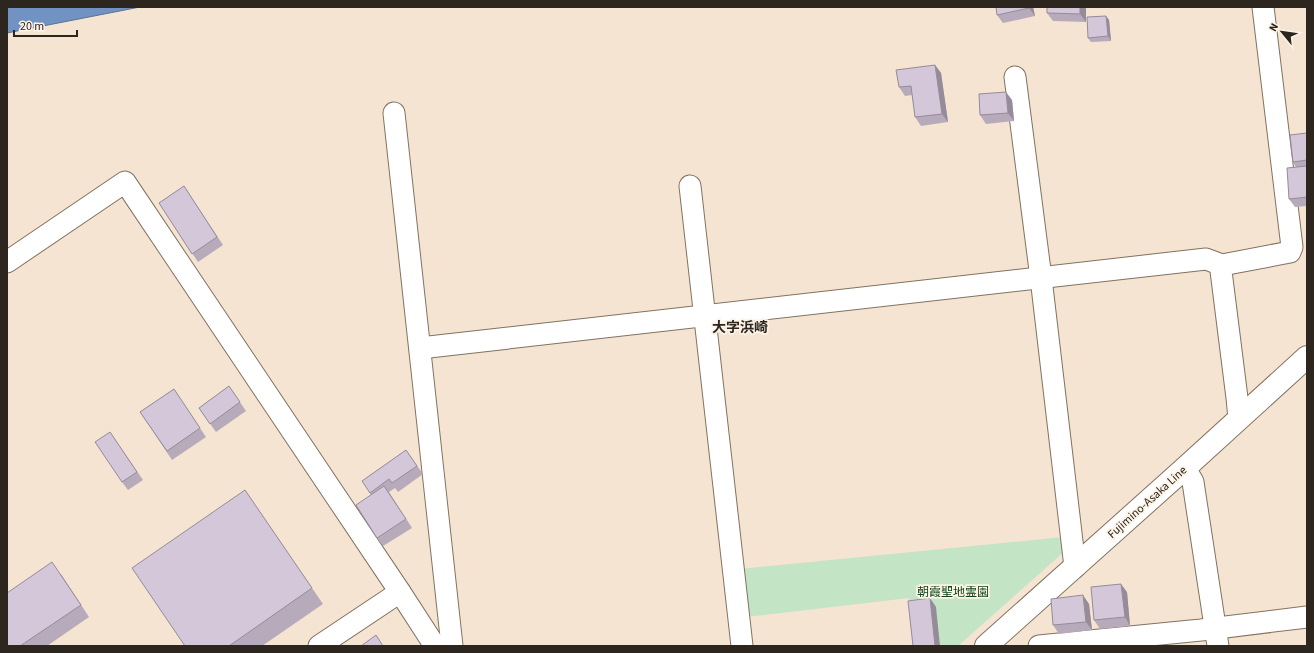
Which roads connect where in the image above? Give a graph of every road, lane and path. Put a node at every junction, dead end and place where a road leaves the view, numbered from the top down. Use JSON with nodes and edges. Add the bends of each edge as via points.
{"nodes":[{"id":1,"x":1263,"y":7,"type":"edge"},
{"id":2,"x":1015,"y":77,"type":"dead end"},
{"id":3,"x":394,"y":113,"type":"dead end"},
{"id":4,"x":690,"y":186,"type":"dead end"},
{"id":5,"x":7,"y":262,"type":"edge"},
{"id":6,"x":1222,"y":265,"type":"junction"},
{"id":7,"x":1041,"y":278,"type":"junction"},
{"id":8,"x":706,"y":316,"type":"junction"},
{"id":9,"x":420,"y":348,"type":"junction"},
{"id":10,"x":1307,"y":357,"type":"edge"},
{"id":11,"x":1239,"y":419,"type":"junction"},
{"id":12,"x":1185,"y":468,"type":"junction"},
{"id":13,"x":1075,"y":567,"type":"junction"},
{"id":14,"x":400,"y":592,"type":"junction"},
{"id":15,"x":1307,"y":617,"type":"edge"},
{"id":16,"x":1217,"y":637,"type":"edge"},
{"id":17,"x":319,"y":646,"type":"edge"},
{"id":18,"x":435,"y":646,"type":"edge"},
{"id":19,"x":452,"y":646,"type":"edge"},
{"id":20,"x":742,"y":646,"type":"edge"},
{"id":21,"x":986,"y":646,"type":"edge"},
{"id":22,"x":1039,"y":646,"type":"edge"}],
"edges":[{"from":1,"to":6,"type":"street","via":[[1292,247],[1290,252]]},
{"from":2,"to":7,"type":"street"},
{"from":3,"to":9,"type":"street"},
{"from":4,"to":8,"type":"street"},
{"from":5,"to":14,"type":"street","via":[[125,182]]},
{"from":6,"to":7,"type":"street","via":[[1206,259]]},
{"from":6,"to":11,"type":"street"},
{"from":7,"to":8,"type":"street"},
{"from":7,"to":13,"type":"street"},
{"from":8,"to":9,"type":"street"},
{"from":8,"to":20,"type":"street"},
{"from":9,"to":19,"type":"street"},
{"from":10,"to":11,"type":"main road","name":"Fujimino-Asaka Line"},
{"from":11,"to":12,"type":"main road","name":"Fujimino-Asaka Line"},
{"from":12,"to":13,"type":"main road","name":"Fujimino-Asaka Line"},
{"from":12,"to":16,"type":"street","via":[[1193,482]]},
{"from":13,"to":21,"type":"main road","name":"Fujimino-Asaka Line"},
{"from":14,"to":17,"type":"street"},
{"from":14,"to":18,"type":"street"},
{"from":15,"to":16,"type":"street"},
{"from":16,"to":22,"type":"street"}]}
